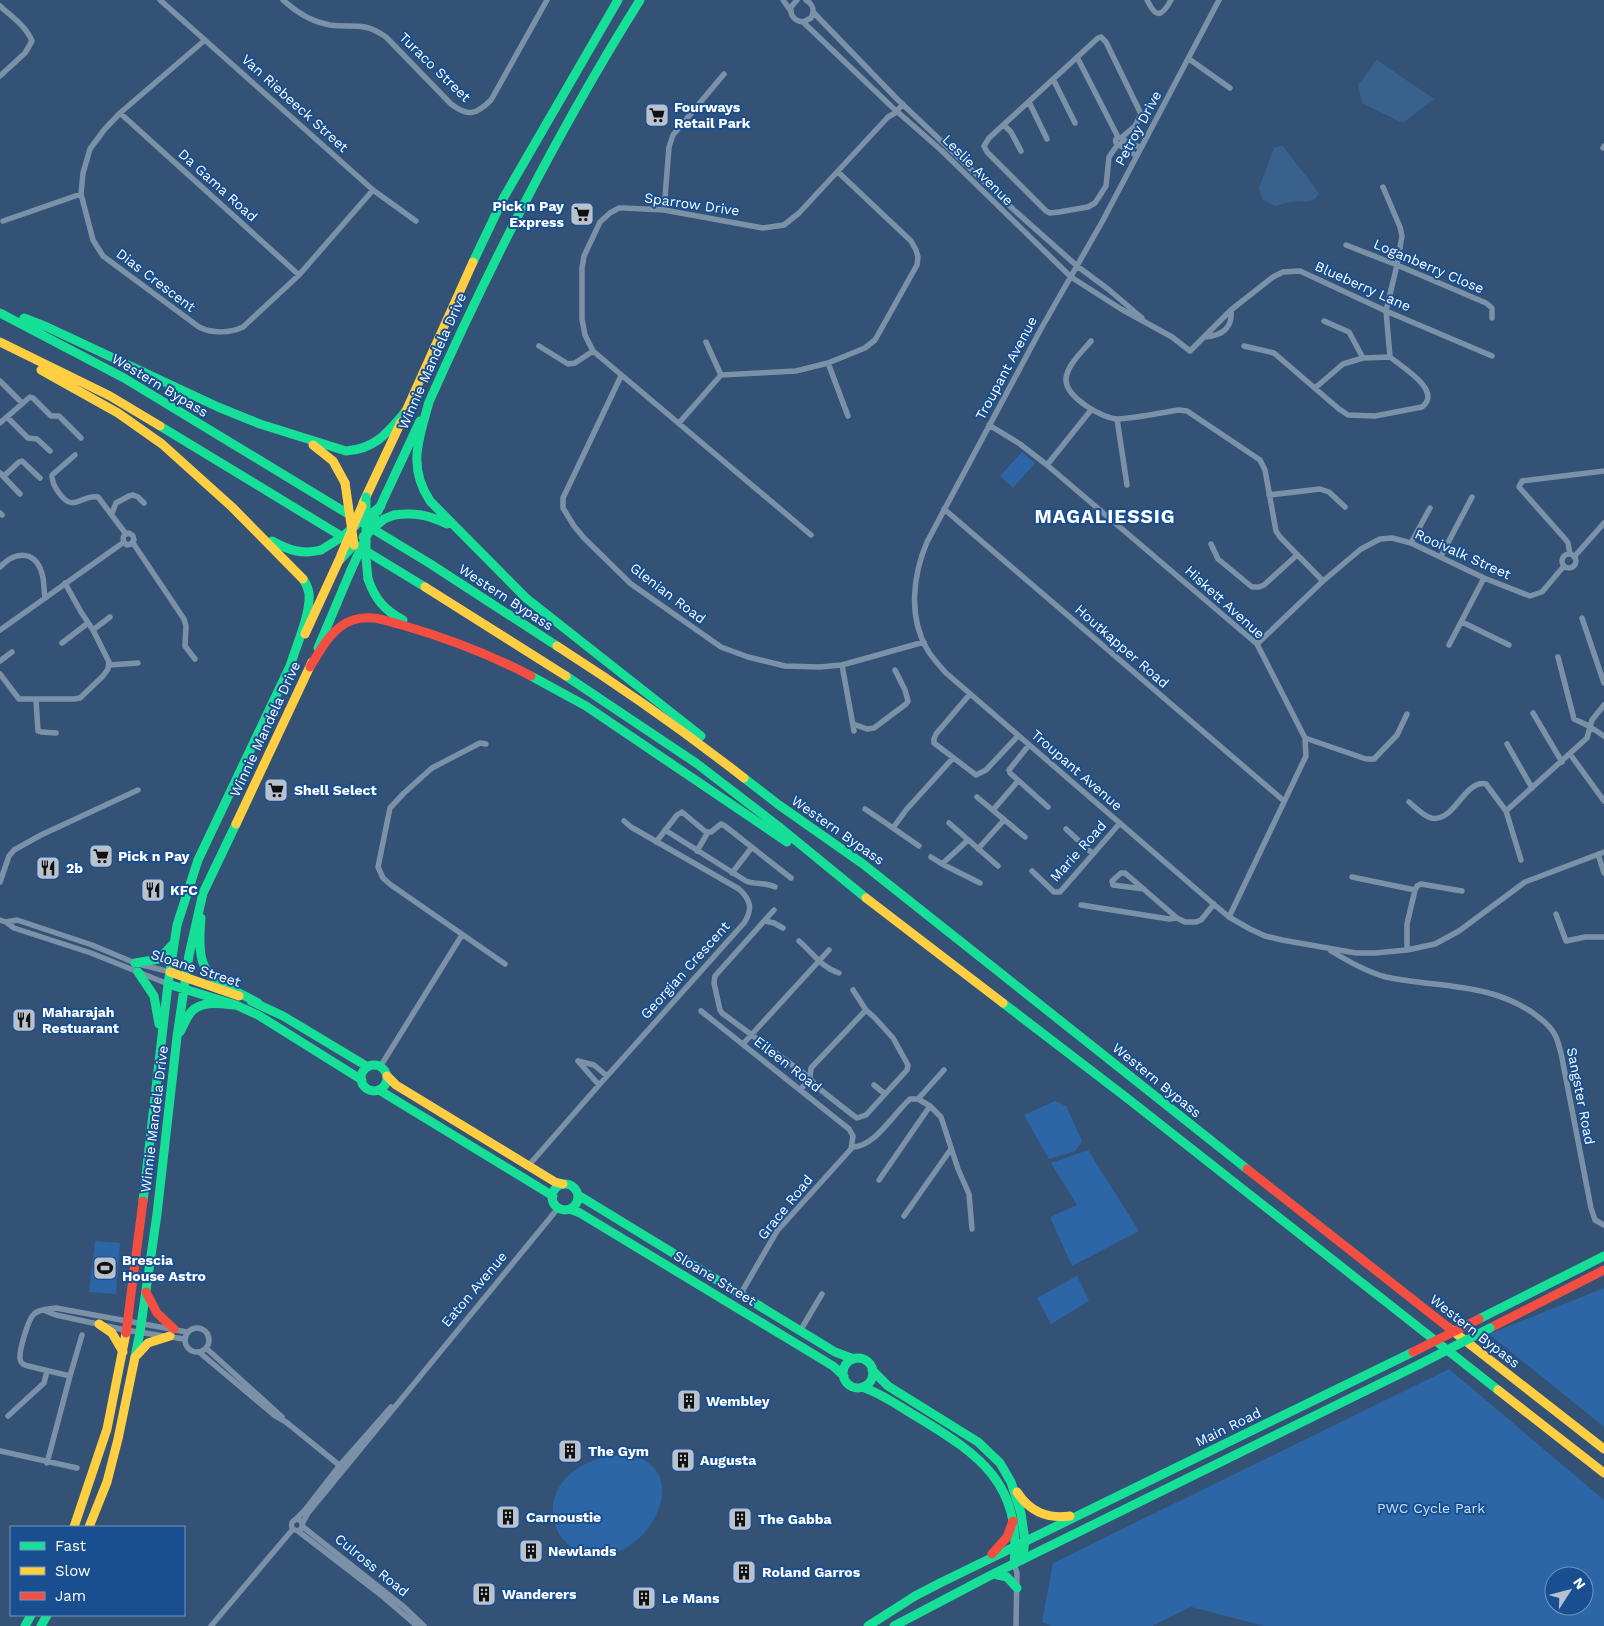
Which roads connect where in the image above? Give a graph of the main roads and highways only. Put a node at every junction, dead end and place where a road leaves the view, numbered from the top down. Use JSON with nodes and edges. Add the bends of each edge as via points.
{"nodes":[{"id":1,"x":618,"y":0,"type":"edge"},
{"id":2,"x":640,"y":0,"type":"edge"},
{"id":3,"x":0,"y":311,"type":"edge"},
{"id":4,"x":0,"y":342,"type":"edge"},
{"id":5,"x":0,"y":348,"type":"edge"},
{"id":6,"x":429,"y":402,"type":"junction"},
{"id":7,"x":406,"y":411,"type":"junction"},
{"id":8,"x":298,"y":437,"type":"junction"},
{"id":9,"x":366,"y":497,"type":"junction"},
{"id":10,"x":381,"y":506,"type":"junction"},
{"id":11,"x":366,"y":517,"type":"junction"},
{"id":12,"x":353,"y":528,"type":"junction"},
{"id":13,"x":455,"y":528,"type":"junction"},
{"id":14,"x":367,"y":534,"type":"junction"},
{"id":15,"x":262,"y":536,"type":"junction"},
{"id":16,"x":354,"y":545,"type":"junction"},
{"id":17,"x":338,"y":562,"type":"junction"},
{"id":18,"x":351,"y":570,"type":"junction"},
{"id":19,"x":420,"y":630,"type":"junction"},
{"id":20,"x":310,"y":667,"type":"junction"},
{"id":21,"x":289,"y":668,"type":"junction"},
{"id":22,"x":864,"y":864,"type":"junction"},
{"id":23,"x":844,"y":881,"type":"junction"},
{"id":24,"x":203,"y":893,"type":"junction"},
{"id":25,"x":174,"y":942,"type":"junction"},
{"id":26,"x":135,"y":963,"type":"road end"},
{"id":27,"x":138,"y":972,"type":"road end"},
{"id":28,"x":170,"y":972,"type":"junction"},
{"id":29,"x":186,"y":978,"type":"junction"},
{"id":30,"x":168,"y":984,"type":"junction"},
{"id":31,"x":184,"y":990,"type":"junction"},
{"id":32,"x":258,"y":1003,"type":"junction"},
{"id":33,"x":236,"y":1005,"type":"junction"},
{"id":34,"x":177,"y":1036,"type":"junction"},
{"id":35,"x":159,"y":1059,"type":"junction"},
{"id":36,"x":368,"y":1067,"type":"junction"},
{"id":37,"x":387,"y":1076,"type":"junction"},
{"id":38,"x":362,"y":1080,"type":"junction"},
{"id":39,"x":379,"y":1090,"type":"junction"},
{"id":40,"x":563,"y":1184,"type":"junction"},
{"id":41,"x":578,"y":1195,"type":"junction"},
{"id":42,"x":553,"y":1196,"type":"junction"},
{"id":43,"x":570,"y":1209,"type":"junction"},
{"id":44,"x":1604,"y":1256,"type":"edge"},
{"id":45,"x":1604,"y":1270,"type":"edge"},
{"id":46,"x":146,"y":1291,"type":"junction"},
{"id":47,"x":740,"y":1295,"type":"junction"},
{"id":48,"x":99,"y":1324,"type":"road end"},
{"id":49,"x":773,"y":1329,"type":"junction"},
{"id":50,"x":800,"y":1331,"type":"junction"},
{"id":51,"x":825,"y":1347,"type":"junction"},
{"id":52,"x":807,"y":1350,"type":"junction"},
{"id":53,"x":123,"y":1353,"type":"junction"},
{"id":54,"x":136,"y":1357,"type":"junction"},
{"id":55,"x":823,"y":1360,"type":"junction"},
{"id":56,"x":854,"y":1360,"type":"junction"},
{"id":57,"x":872,"y":1370,"type":"junction"},
{"id":58,"x":844,"y":1376,"type":"junction"},
{"id":59,"x":862,"y":1388,"type":"junction"},
{"id":60,"x":1604,"y":1449,"type":"edge"},
{"id":61,"x":1004,"y":1468,"type":"junction"},
{"id":62,"x":1604,"y":1473,"type":"edge"},
{"id":63,"x":1078,"y":1515,"type":"junction"},
{"id":64,"x":1013,"y":1520,"type":"junction"},
{"id":65,"x":74,"y":1526,"type":"edge"},
{"id":66,"x":89,"y":1526,"type":"edge"},
{"id":67,"x":1025,"y":1542,"type":"junction"},
{"id":68,"x":1015,"y":1547,"type":"junction"},
{"id":69,"x":986,"y":1560,"type":"junction"},
{"id":70,"x":1018,"y":1565,"type":"junction"},
{"id":71,"x":993,"y":1574,"type":"junction"},
{"id":72,"x":1017,"y":1588,"type":"road end"},
{"id":73,"x":868,"y":1626,"type":"edge"},
{"id":74,"x":894,"y":1626,"type":"edge"}],
"edges":[{"from":1,"to":7,"type":"main road","name":"Winnie Mandela Drive","via":[[504,197]]},
{"from":2,"to":6,"type":"main road","name":"Winnie Mandela Drive","via":[[589,83],[520,208]]},
{"from":3,"to":8,"type":"main road","via":[[47,327],[218,407]]},
{"from":3,"to":22,"type":"main road","name":"Western Bypass","via":[[124,378],[429,563],[596,672]]},
{"from":4,"to":23,"type":"main road","via":[[110,396],[489,626],[696,763]]},
{"from":5,"to":15,"type":"main road","via":[[105,406],[161,443]]},
{"from":6,"to":10,"type":"main road","name":"Winnie Mandela Drive"},
{"from":6,"to":13,"type":"main road","via":[[416,461],[417,477],[424,493]]},
{"from":7,"to":8,"type":"main road","via":[[384,437],[365,449],[346,452]]},
{"from":7,"to":9,"type":"main road","name":"Winnie Mandela Drive"},
{"from":8,"to":12,"type":"main road","bridge":true,"via":[[332,458],[340,469]]},
{"from":9,"to":11,"type":"main road","bridge":true},
{"from":9,"to":12,"type":"main road","name":"Winnie Mandela Drive","bridge":true},
{"from":10,"to":11,"type":"main road"},
{"from":10,"to":14,"type":"main road","name":"Winnie Mandela Drive","bridge":true},
{"from":11,"to":12,"type":"main road","bridge":true},
{"from":11,"to":14,"type":"main road","bridge":true},
{"from":12,"to":15,"type":"main road","bridge":true,"via":[[321,550],[303,553]]},
{"from":12,"to":16,"type":"main road","bridge":true},
{"from":12,"to":17,"type":"main road","name":"Winnie Mandela Drive","bridge":true},
{"from":13,"to":14,"type":"main road","bridge":true,"via":[[430,515],[414,512],[384,519]]},
{"from":13,"to":22,"type":"main road","via":[[526,598]]},
{"from":14,"to":16,"type":"main road","bridge":true},
{"from":14,"to":18,"type":"main road","name":"Winnie Mandela Drive","bridge":true},
{"from":14,"to":19,"type":"main road","bridge":true,"via":[[368,580],[373,593],[381,607]]},
{"from":15,"to":21,"type":"main road","via":[[300,574],[309,594]]},
{"from":16,"to":17,"type":"main road"},
{"from":16,"to":18,"type":"main road","bridge":true},
{"from":17,"to":21,"type":"main road","name":"Winnie Mandela Drive"},
{"from":18,"to":20,"type":"main road","name":"Winnie Mandela Drive"},
{"from":19,"to":20,"type":"main road","via":[[377,618],[356,619],[334,633]]},
{"from":19,"to":23,"type":"main road","via":[[472,649],[563,693]]},
{"from":20,"to":24,"type":"main road","name":"Winnie Mandela Drive"},
{"from":21,"to":25,"type":"main road","name":"Winnie Mandela Drive","via":[[198,860]]},
{"from":22,"to":60,"type":"main road","name":"Western Bypass","via":[[1234,1160]]},
{"from":23,"to":62,"type":"main road","via":[[1135,1104]]},
{"from":24,"to":29,"type":"main road","name":"Winnie Mandela Drive"},
{"from":24,"to":32,"type":"main road","via":[[200,936],[203,966],[214,979]]},
{"from":25,"to":26,"type":"main road","via":[[159,959]]},
{"from":25,"to":28,"type":"main road","name":"Winnie Mandela Drive"},
{"from":27,"to":35,"type":"main road","via":[[156,998]]},
{"from":28,"to":29,"type":"main road","name":"Sloane Street"},
{"from":28,"to":30,"type":"main road","name":"Winnie Mandela Drive"},
{"from":29,"to":31,"type":"main road","name":"Winnie Mandela Drive"},
{"from":29,"to":32,"type":"main road","name":"Sloane Street"},
{"from":30,"to":31,"type":"main road","name":"Sloane Street"},
{"from":30,"to":35,"type":"main road","name":"Winnie Mandela Drive"},
{"from":31,"to":33,"type":"main road","name":"Sloane Street"},
{"from":31,"to":34,"type":"main road","name":"Winnie Mandela Drive"},
{"from":32,"to":36,"type":"main road","name":"Sloane Street"},
{"from":33,"to":34,"type":"main road","via":[[213,1004],[197,1008],[191,1012]]},
{"from":33,"to":38,"type":"main road","name":"Sloane Street","via":[[278,1026]]},
{"from":34,"to":46,"type":"main road","name":"Winnie Mandela Drive"},
{"from":35,"to":53,"type":"main road","name":"Winnie Mandela Drive"},
{"from":36,"to":37,"type":"main road","via":[[380,1067]]},
{"from":36,"to":38,"type":"main road"},
{"from":37,"to":39,"type":"main road","via":[[386,1085]]},
{"from":37,"to":40,"type":"main road","via":[[396,1085]]},
{"from":38,"to":39,"type":"main road","via":[[367,1088]]},
{"from":39,"to":42,"type":"main road"},
{"from":40,"to":41,"type":"main road","via":[[571,1185]]},
{"from":40,"to":42,"type":"main road","via":[[556,1188]]},
{"from":41,"to":43,"type":"main road"},
{"from":41,"to":47,"type":"main road","name":"Sloane Street"},
{"from":42,"to":43,"type":"main road","via":[[558,1208]]},
{"from":43,"to":49,"type":"main road","name":"Sloane Street"},
{"from":44,"to":63,"type":"main road","name":"Main Road","bridge":true},
{"from":45,"to":70,"type":"main road","name":"Main Road","bridge":true},
{"from":46,"to":54,"type":"main road","name":"Winnie Mandela Drive"},
{"from":46,"to":54,"type":"main road","via":[[160,1319],[172,1332],[148,1344]]},
{"from":47,"to":49,"type":"main road","via":[[738,1302]]},
{"from":47,"to":50,"type":"main road","name":"Sloane Street"},
{"from":48,"to":53,"type":"main road","via":[[112,1334]]},
{"from":49,"to":52,"type":"main road","name":"Sloane Street"},
{"from":50,"to":51,"type":"main road","name":"Sloane Street"},
{"from":50,"to":52,"type":"main road","via":[[799,1337]]},
{"from":51,"to":55,"type":"main road"},
{"from":51,"to":56,"type":"main road","name":"Sloane Street"},
{"from":52,"to":55,"type":"main road","name":"Sloane Street"},
{"from":53,"to":65,"type":"main road","name":"Winnie Mandela Drive","via":[[107,1429]]},
{"from":54,"to":66,"type":"main road","name":"Winnie Mandela Drive","via":[[107,1482]]},
{"from":55,"to":58,"type":"main road","name":"Sloane Street"},
{"from":56,"to":57,"type":"main road","via":[[867,1362]]},
{"from":56,"to":58,"type":"main road","via":[[847,1364]]},
{"from":57,"to":59,"type":"main road","via":[[870,1383]]},
{"from":57,"to":61,"type":"main road","via":[[888,1386],[978,1442]]},
{"from":58,"to":59,"type":"main road","via":[[850,1386]]},
{"from":59,"to":64,"type":"main road","via":[[879,1394],[969,1449],[996,1478],[1006,1496]]},
{"from":61,"to":63,"type":"main road","via":[[1020,1498],[1034,1511],[1053,1517]]},
{"from":61,"to":67,"type":"main road","via":[[1017,1500]]},
{"from":63,"to":67,"type":"main road","name":"Main Road"},
{"from":64,"to":68,"type":"main road"},
{"from":64,"to":69,"type":"main road","via":[[1007,1537]]},
{"from":67,"to":68,"type":"main road","name":"Main Road"},
{"from":67,"to":70,"type":"main road"},
{"from":68,"to":69,"type":"main road","name":"Main Road"},
{"from":68,"to":70,"type":"main road"},
{"from":69,"to":73,"type":"main road","name":"Main Road","via":[[915,1596]]},
{"from":70,"to":71,"type":"main road","name":"Main Road"},
{"from":71,"to":72,"type":"main road","via":[[1008,1577]]},
{"from":71,"to":74,"type":"main road","name":"Main Road"}]}
